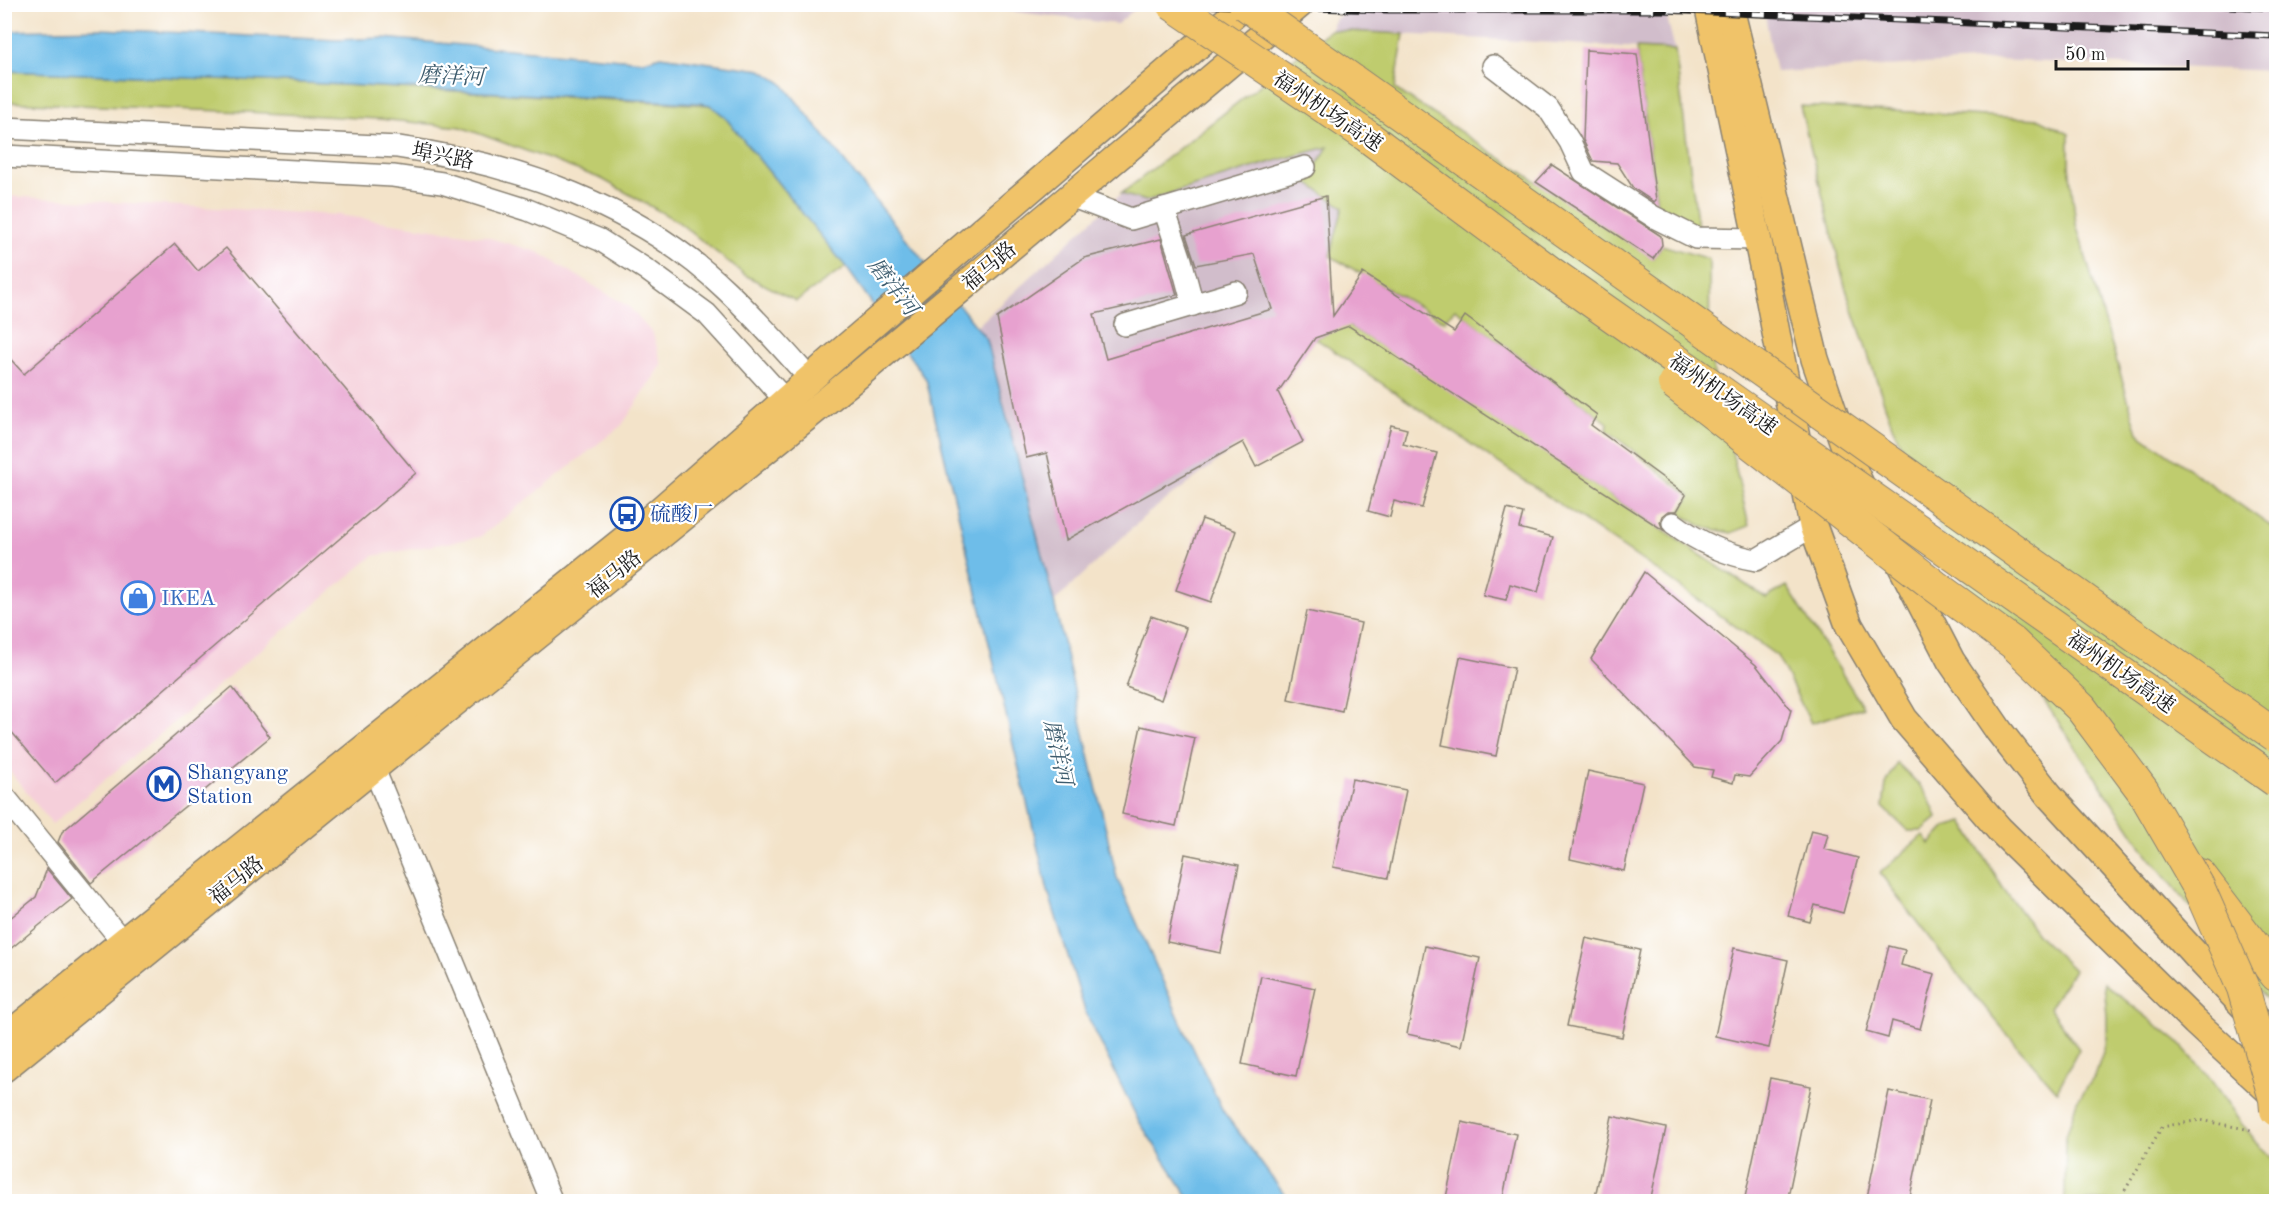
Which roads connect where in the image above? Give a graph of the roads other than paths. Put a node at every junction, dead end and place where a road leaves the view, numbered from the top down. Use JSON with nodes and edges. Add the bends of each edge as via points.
{"nodes":[{"id":1,"x":1172,"y":4,"type":"edge"},
{"id":2,"x":1246,"y":4,"type":"edge"},
{"id":3,"x":1300,"y":4,"type":"edge"},
{"id":4,"x":1708,"y":4,"type":"edge"},
{"id":5,"x":1730,"y":4,"type":"edge"},
{"id":6,"x":1493,"y":66,"type":"dead end"},
{"id":7,"x":4,"y":128,"type":"edge"},
{"id":8,"x":4,"y":156,"type":"edge"},
{"id":9,"x":1305,"y":167,"type":"dead end"},
{"id":10,"x":1070,"y":196,"type":"junction"},
{"id":11,"x":1164,"y":209,"type":"junction"},
{"id":12,"x":1758,"y":239,"type":"junction"},
{"id":13,"x":1550,"y":272,"type":"junction"},
{"id":14,"x":1236,"y":292,"type":"dead end"},
{"id":15,"x":1193,"y":305,"type":"junction"},
{"id":16,"x":1125,"y":324,"type":"dead end"},
{"id":17,"x":810,"y":379,"type":"junction"},
{"id":18,"x":786,"y":401,"type":"junction"},
{"id":19,"x":1673,"y":523,"type":"dead end"},
{"id":20,"x":1813,"y":526,"type":"junction"},
{"id":21,"x":2170,"y":662,"type":"junction"},
{"id":22,"x":2277,"y":720,"type":"edge"},
{"id":23,"x":2277,"y":736,"type":"edge"},
{"id":24,"x":374,"y":769,"type":"junction"},
{"id":25,"x":2277,"y":781,"type":"edge"},
{"id":26,"x":4,"y":795,"type":"edge"},
{"id":27,"x":2165,"y":829,"type":"junction"},
{"id":28,"x":123,"y":942,"type":"junction"},
{"id":29,"x":2277,"y":975,"type":"edge"},
{"id":30,"x":4,"y":1040,"type":"edge"},
{"id":31,"x":2277,"y":1040,"type":"edge"},
{"id":32,"x":4,"y":1068,"type":"edge"},
{"id":33,"x":2277,"y":1097,"type":"edge"},
{"id":34,"x":2277,"y":1110,"type":"edge"},
{"id":35,"x":552,"y":1202,"type":"edge"}],
"edges":[{"from":1,"to":13,"type":"highway","name":"福州机场高速","bridge":true,"via":[[1367,136]]},
{"from":2,"to":17,"type":"main road","name":"福马路"},
{"from":2,"to":21,"type":"highway","name":"福州机场高速","bridge":true},
{"from":3,"to":10,"type":"main road","name":"福马路"},
{"from":4,"to":12,"type":"main road"},
{"from":5,"to":31,"type":"main road","via":[[1815,359],[1852,467],[1951,661],[2049,795]]},
{"from":6,"to":12,"type":"street","via":[[1548,108],[1584,172],[1654,217],[1696,238]]},
{"from":7,"to":17,"type":"street","name":"埠兴路","via":[[398,147],[448,154],[540,179],[662,238],[725,289]]},
{"from":8,"to":18,"type":"street","name":"埠兴路","via":[[393,176],[442,183],[528,210],[600,240],[707,314]]},
{"from":9,"to":11,"type":"street"},
{"from":10,"to":11,"type":"street","via":[[1131,219]]},
{"from":10,"to":24,"type":"main road","name":"福马路","via":[[888,351]]},
{"from":11,"to":15,"type":"street"},
{"from":12,"to":20,"type":"main road"},
{"from":13,"to":25,"type":"highway","name":"福州机场高速","bridge":true},
{"from":13,"to":27,"type":"highway","bridge":true,"via":[[1665,376],[2013,643],[2081,708],[2143,791]]},
{"from":14,"to":15,"type":"street"},
{"from":15,"to":16,"type":"street"},
{"from":17,"to":18,"type":"main road","name":"福马路"},
{"from":18,"to":28,"type":"main road","name":"福马路","via":[[655,515]]},
{"from":19,"to":20,"type":"street","via":[[1734,556],[1756,560]]},
{"from":20,"to":33,"type":"main road","via":[[1849,625],[1905,719],[2000,829],[2195,1023]]},
{"from":21,"to":22,"type":"highway","bridge":true},
{"from":21,"to":23,"type":"highway","name":"福州机场高速","bridge":true},
{"from":24,"to":32,"type":"main road","name":"福马路"},
{"from":24,"to":35,"type":"street"},
{"from":26,"to":28,"type":"street"},
{"from":27,"to":29,"type":"highway","bridge":true},
{"from":27,"to":34,"type":"highway","bridge":true,"via":[[2198,886],[2243,988]]},
{"from":28,"to":30,"type":"main road","name":"福马路"}]}
